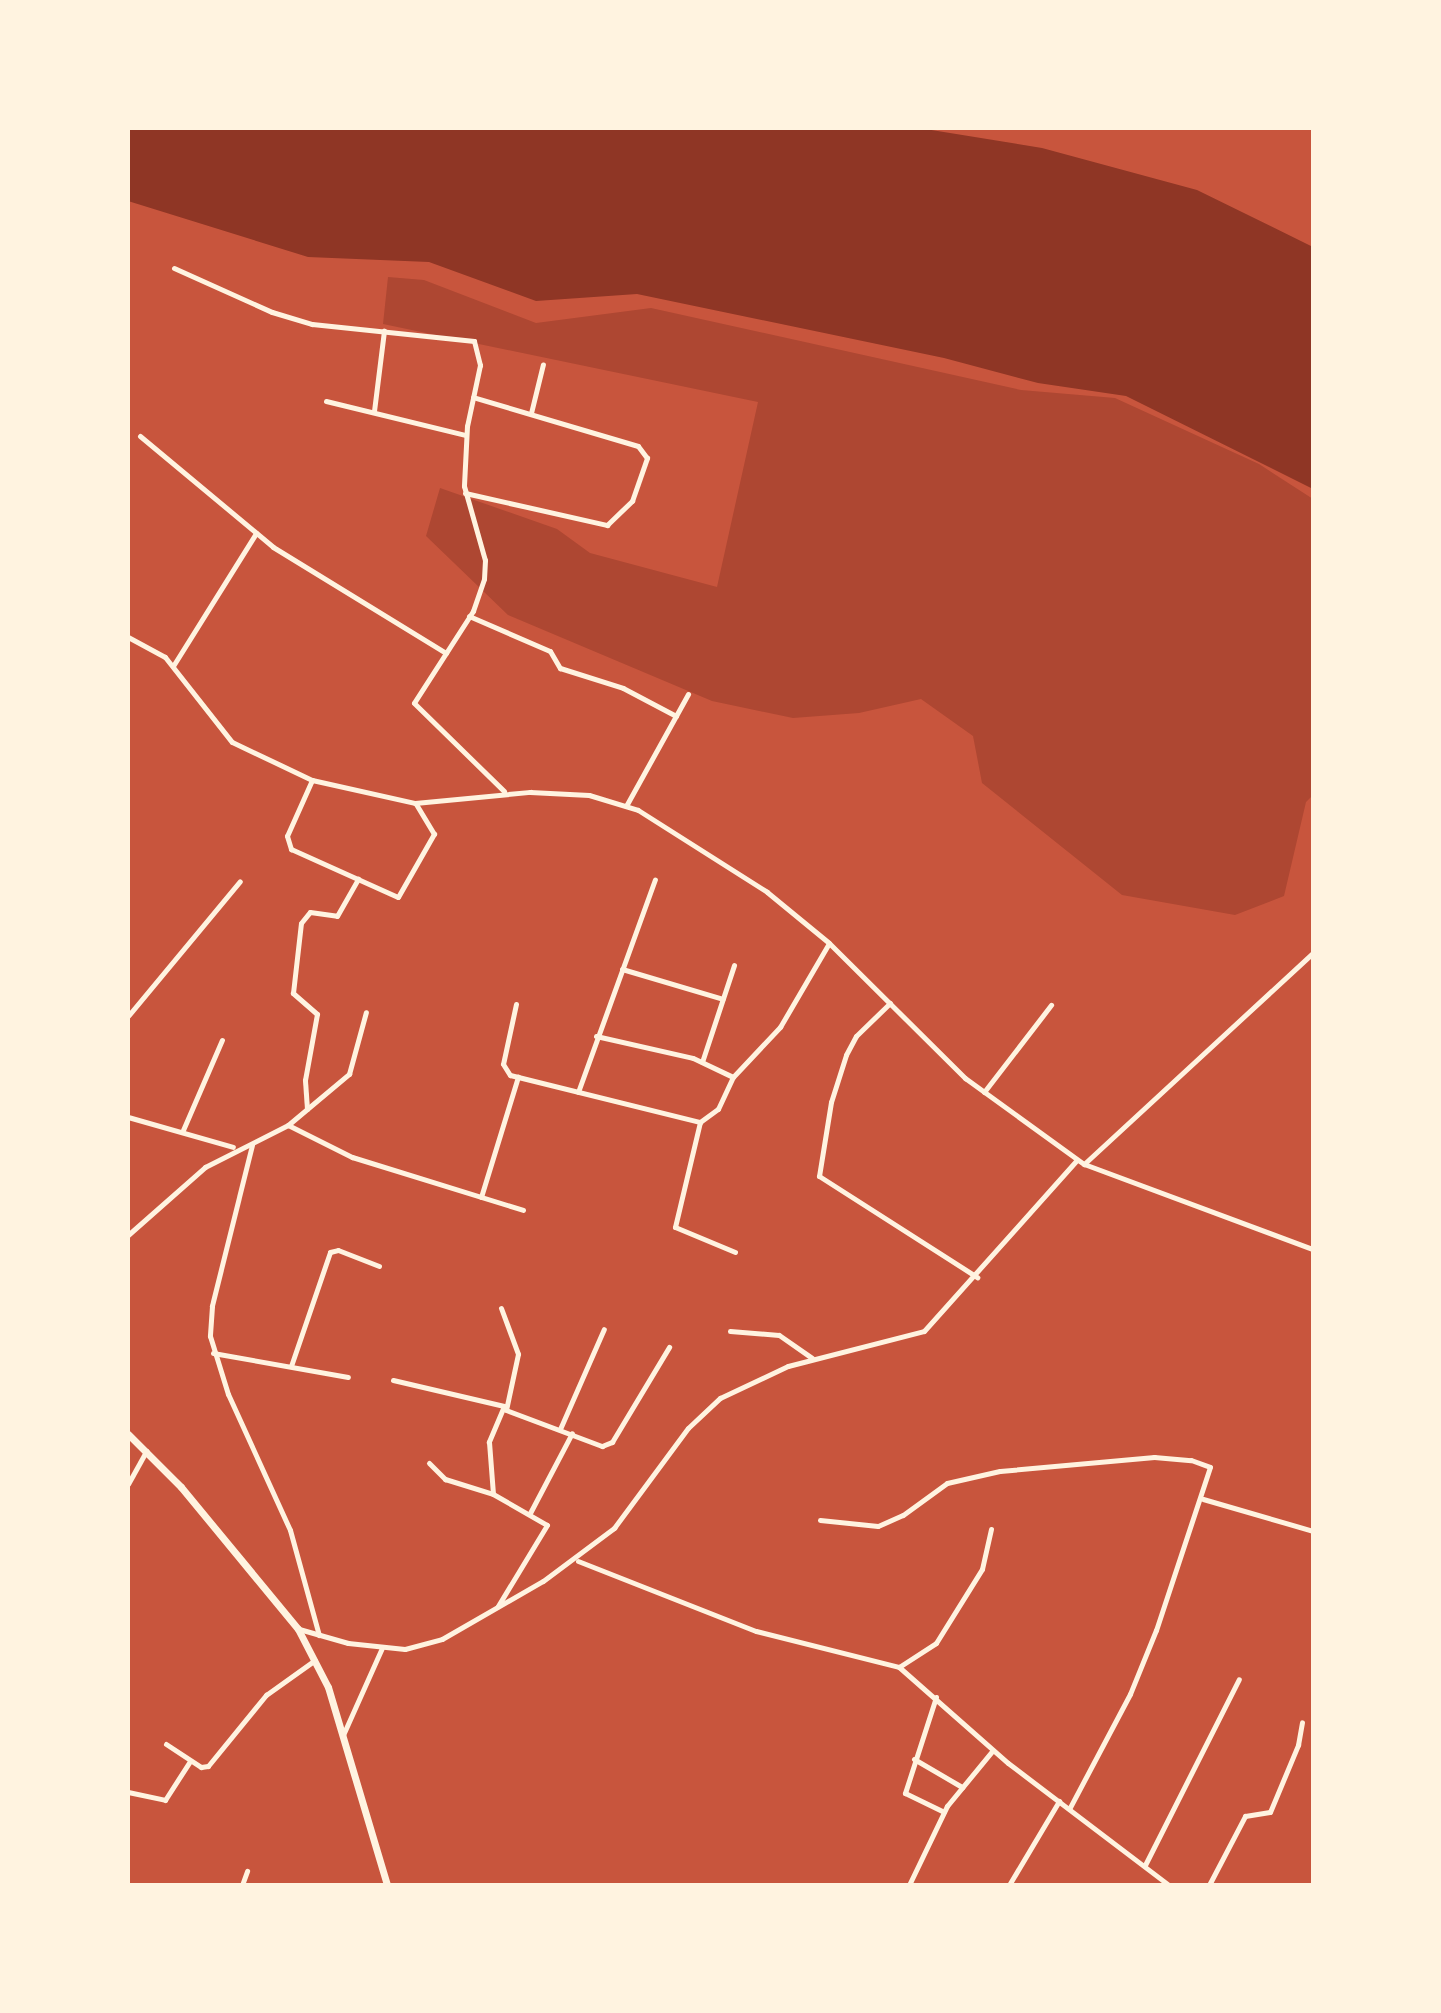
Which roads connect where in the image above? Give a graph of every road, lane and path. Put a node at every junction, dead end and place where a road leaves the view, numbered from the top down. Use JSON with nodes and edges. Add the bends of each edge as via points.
{"nodes":[{"id":1,"x":174,"y":268,"type":"dead end"},
{"id":2,"x":384,"y":331,"type":"junction"},
{"id":3,"x":543,"y":364,"type":"dead end"},
{"id":4,"x":473,"y":397,"type":"junction"},
{"id":5,"x":326,"y":401,"type":"dead end"},
{"id":6,"x":374,"y":411,"type":"junction"},
{"id":7,"x":531,"y":413,"type":"junction"},
{"id":8,"x":466,"y":435,"type":"junction"},
{"id":9,"x":140,"y":436,"type":"dead end"},
{"id":10,"x":465,"y":493,"type":"junction"},
{"id":11,"x":256,"y":533,"type":"junction"},
{"id":12,"x":469,"y":616,"type":"junction"},
{"id":13,"x":128,"y":637,"type":"edge"},
{"id":14,"x":446,"y":653,"type":"junction"},
{"id":15,"x":173,"y":666,"type":"junction"},
{"id":16,"x":688,"y":694,"type":"dead end"},
{"id":17,"x":676,"y":716,"type":"junction"},
{"id":18,"x":312,"y":780,"type":"junction"},
{"id":19,"x":504,"y":791,"type":"junction"},
{"id":20,"x":415,"y":803,"type":"junction"},
{"id":21,"x":626,"y":806,"type":"junction"},
{"id":22,"x":358,"y":879,"type":"junction"},
{"id":23,"x":655,"y":879,"type":"dead end"},
{"id":24,"x":240,"y":881,"type":"dead end"},
{"id":25,"x":829,"y":943,"type":"junction"},
{"id":26,"x":1313,"y":953,"type":"edge"},
{"id":27,"x":734,"y":965,"type":"dead end"},
{"id":28,"x":622,"y":969,"type":"junction"},
{"id":29,"x":723,"y":999,"type":"junction"},
{"id":30,"x":890,"y":1003,"type":"junction"},
{"id":31,"x":516,"y":1004,"type":"dead end"},
{"id":32,"x":1051,"y":1005,"type":"dead end"},
{"id":33,"x":366,"y":1012,"type":"dead end"},
{"id":34,"x":128,"y":1016,"type":"edge"},
{"id":35,"x":596,"y":1036,"type":"junction"},
{"id":36,"x":222,"y":1040,"type":"dead end"},
{"id":37,"x":702,"y":1062,"type":"junction"},
{"id":38,"x":518,"y":1077,"type":"junction"},
{"id":39,"x":733,"y":1077,"type":"junction"},
{"id":40,"x":984,"y":1092,"type":"junction"},
{"id":41,"x":578,"y":1093,"type":"junction"},
{"id":42,"x":307,"y":1109,"type":"junction"},
{"id":43,"x":128,"y":1117,"type":"edge"},
{"id":44,"x":700,"y":1122,"type":"junction"},
{"id":45,"x":288,"y":1125,"type":"junction"},
{"id":46,"x":183,"y":1130,"type":"junction"},
{"id":47,"x":252,"y":1145,"type":"junction"},
{"id":48,"x":234,"y":1148,"type":"junction"},
{"id":49,"x":1077,"y":1160,"type":"junction"},
{"id":50,"x":1084,"y":1164,"type":"junction"},
{"id":51,"x":481,"y":1197,"type":"junction"},
{"id":52,"x":523,"y":1210,"type":"dead end"},
{"id":53,"x":128,"y":1235,"type":"edge"},
{"id":54,"x":1313,"y":1249,"type":"edge"},
{"id":55,"x":735,"y":1252,"type":"dead end"},
{"id":56,"x":379,"y":1266,"type":"dead end"},
{"id":57,"x":977,"y":1277,"type":"junction"},
{"id":58,"x":501,"y":1308,"type":"dead end"},
{"id":59,"x":604,"y":1329,"type":"dead end"},
{"id":60,"x":730,"y":1331,"type":"dead end"},
{"id":61,"x":669,"y":1347,"type":"dead end"},
{"id":62,"x":213,"y":1353,"type":"junction"},
{"id":63,"x":812,"y":1358,"type":"junction"},
{"id":64,"x":291,"y":1366,"type":"junction"},
{"id":65,"x":348,"y":1377,"type":"dead end"},
{"id":66,"x":393,"y":1380,"type":"dead end"},
{"id":67,"x":504,"y":1406,"type":"junction"},
{"id":68,"x":560,"y":1429,"type":"junction"},
{"id":69,"x":572,"y":1433,"type":"junction"},
{"id":70,"x":128,"y":1434,"type":"edge"},
{"id":71,"x":146,"y":1451,"type":"junction"},
{"id":72,"x":429,"y":1463,"type":"dead end"},
{"id":73,"x":128,"y":1484,"type":"edge"},
{"id":74,"x":493,"y":1494,"type":"junction"},
{"id":75,"x":1203,"y":1499,"type":"junction"},
{"id":76,"x":530,"y":1513,"type":"junction"},
{"id":77,"x":820,"y":1520,"type":"dead end"},
{"id":78,"x":991,"y":1529,"type":"dead end"},
{"id":79,"x":1313,"y":1531,"type":"edge"},
{"id":80,"x":577,"y":1560,"type":"junction"},
{"id":81,"x":498,"y":1607,"type":"junction"},
{"id":82,"x":298,"y":1629,"type":"junction"},
{"id":83,"x":319,"y":1635,"type":"junction"},
{"id":84,"x":382,"y":1648,"type":"junction"},
{"id":85,"x":316,"y":1660,"type":"junction"},
{"id":86,"x":899,"y":1667,"type":"junction"},
{"id":87,"x":1239,"y":1679,"type":"dead end"},
{"id":88,"x":936,"y":1697,"type":"junction"},
{"id":89,"x":1302,"y":1722,"type":"dead end"},
{"id":90,"x":341,"y":1740,"type":"junction"},
{"id":91,"x":166,"y":1744,"type":"dead end"},
{"id":92,"x":993,"y":1750,"type":"junction"},
{"id":93,"x":914,"y":1759,"type":"junction"},
{"id":94,"x":190,"y":1761,"type":"junction"},
{"id":95,"x":962,"y":1787,"type":"junction"},
{"id":96,"x":128,"y":1792,"type":"edge"},
{"id":97,"x":1059,"y":1801,"type":"junction"},
{"id":98,"x":1069,"y":1809,"type":"junction"},
{"id":99,"x":944,"y":1812,"type":"junction"},
{"id":100,"x":1145,"y":1865,"type":"junction"},
{"id":101,"x":247,"y":1871,"type":"dead end"},
{"id":102,"x":242,"y":1885,"type":"edge"},
{"id":103,"x":387,"y":1885,"type":"edge"},
{"id":104,"x":909,"y":1885,"type":"edge"},
{"id":105,"x":1009,"y":1885,"type":"edge"},
{"id":106,"x":1169,"y":1885,"type":"edge"},
{"id":107,"x":1209,"y":1885,"type":"edge"}],
"edges":[{"from":1,"to":2,"type":"street","via":[[299,320]]},
{"from":2,"to":4,"type":"street","via":[[474,341],[480,365]]},
{"from":2,"to":6,"type":"street"},
{"from":3,"to":7,"type":"street"},
{"from":4,"to":7,"type":"street"},
{"from":4,"to":8,"type":"street"},
{"from":5,"to":6,"type":"street"},
{"from":6,"to":8,"type":"street"},
{"from":7,"to":10,"type":"street","via":[[645,449],[647,458],[624,512],[599,525]]},
{"from":8,"to":10,"type":"street"},
{"from":9,"to":11,"type":"street"},
{"from":10,"to":12,"type":"street","via":[[485,560],[479,598]]},
{"from":11,"to":14,"type":"street"},
{"from":11,"to":15,"type":"street"},
{"from":12,"to":14,"type":"street"},
{"from":12,"to":17,"type":"street","via":[[550,651],[560,668],[623,688]]},
{"from":13,"to":15,"type":"street"},
{"from":14,"to":19,"type":"street","via":[[420,690],[415,707]]},
{"from":15,"to":18,"type":"street","via":[[232,742]]},
{"from":16,"to":17,"type":"street"},
{"from":17,"to":21,"type":"street"},
{"from":18,"to":20,"type":"street"},
{"from":18,"to":22,"type":"street","via":[[287,842],[291,849]]},
{"from":19,"to":20,"type":"street"},
{"from":19,"to":21,"type":"street","via":[[589,795]]},
{"from":20,"to":22,"type":"street","via":[[434,834],[403,895]]},
{"from":21,"to":25,"type":"street","via":[[737,869]]},
{"from":22,"to":42,"type":"street","via":[[337,916],[310,912],[301,923],[293,993],[317,1014],[305,1080]]},
{"from":23,"to":28,"type":"street"},
{"from":24,"to":34,"type":"street"},
{"from":25,"to":30,"type":"street"},
{"from":25,"to":39,"type":"street","via":[[780,1027]]},
{"from":26,"to":50,"type":"street"},
{"from":27,"to":29,"type":"street"},
{"from":28,"to":29,"type":"street"},
{"from":28,"to":35,"type":"street"},
{"from":29,"to":37,"type":"street"},
{"from":30,"to":40,"type":"street"},
{"from":30,"to":57,"type":"street","via":[[864,1026],[846,1055],[831,1102],[819,1176]]},
{"from":31,"to":38,"type":"street","via":[[503,1064]]},
{"from":32,"to":40,"type":"street"},
{"from":33,"to":42,"type":"street","via":[[349,1074]]},
{"from":35,"to":37,"type":"street"},
{"from":35,"to":41,"type":"street"},
{"from":36,"to":46,"type":"street"},
{"from":37,"to":39,"type":"street"},
{"from":38,"to":41,"type":"street"},
{"from":38,"to":51,"type":"street"},
{"from":39,"to":44,"type":"street","via":[[718,1109]]},
{"from":40,"to":49,"type":"street"},
{"from":41,"to":44,"type":"street"},
{"from":42,"to":45,"type":"street"},
{"from":43,"to":46,"type":"street"},
{"from":44,"to":55,"type":"street","via":[[675,1227]]},
{"from":45,"to":47,"type":"street"},
{"from":45,"to":51,"type":"street","via":[[352,1157]]},
{"from":46,"to":48,"type":"street"},
{"from":47,"to":48,"type":"street"},
{"from":47,"to":62,"type":"street","via":[[212,1306]]},
{"from":48,"to":53,"type":"street"},
{"from":49,"to":50,"type":"street"},
{"from":49,"to":57,"type":"street"},
{"from":50,"to":54,"type":"street"},
{"from":51,"to":52,"type":"street"},
{"from":56,"to":64,"type":"street","via":[[338,1250],[330,1252]]},
{"from":57,"to":63,"type":"street","via":[[934,1323],[911,1338]]},
{"from":58,"to":67,"type":"street","via":[[518,1354]]},
{"from":59,"to":68,"type":"street"},
{"from":60,"to":63,"type":"street","via":[[779,1335]]},
{"from":61,"to":69,"type":"street","via":[[612,1442],[602,1446]]},
{"from":62,"to":64,"type":"street"},
{"from":62,"to":83,"type":"street","via":[[290,1530]]},
{"from":63,"to":80,"type":"street","via":[[743,1387],[704,1412],[614,1528]]},
{"from":64,"to":65,"type":"street"},
{"from":66,"to":67,"type":"street"},
{"from":67,"to":68,"type":"street","via":[[508,1413]]},
{"from":67,"to":74,"type":"street","via":[[489,1442]]},
{"from":68,"to":69,"type":"street"},
{"from":69,"to":76,"type":"street"},
{"from":70,"to":71,"type":"main road"},
{"from":71,"to":73,"type":"street"},
{"from":71,"to":82,"type":"main road"},
{"from":72,"to":74,"type":"street","via":[[445,1479]]},
{"from":74,"to":76,"type":"street"},
{"from":75,"to":77,"type":"street","via":[[1210,1467],[1154,1457],[964,1477],[878,1526]]},
{"from":75,"to":79,"type":"street"},
{"from":75,"to":98,"type":"street","via":[[1130,1694]]},
{"from":76,"to":81,"type":"street","via":[[547,1529],[516,1570]]},
{"from":78,"to":86,"type":"street","via":[[982,1569],[936,1643]]},
{"from":80,"to":81,"type":"street"},
{"from":80,"to":86,"type":"street","via":[[756,1631]]},
{"from":81,"to":84,"type":"street","via":[[423,1646]]},
{"from":82,"to":83,"type":"street"},
{"from":82,"to":85,"type":"main road"},
{"from":83,"to":84,"type":"street"},
{"from":84,"to":90,"type":"street"},
{"from":85,"to":90,"type":"main road"},
{"from":85,"to":94,"type":"street","via":[[266,1695],[213,1763],[201,1767]]},
{"from":86,"to":88,"type":"street"},
{"from":87,"to":100,"type":"street"},
{"from":88,"to":92,"type":"street"},
{"from":88,"to":93,"type":"street"},
{"from":89,"to":107,"type":"street","via":[[1270,1812],[1245,1816]]},
{"from":90,"to":103,"type":"main road"},
{"from":91,"to":94,"type":"street"},
{"from":92,"to":95,"type":"street"},
{"from":92,"to":97,"type":"street"},
{"from":93,"to":95,"type":"street"},
{"from":93,"to":99,"type":"street","via":[[907,1797]]},
{"from":94,"to":96,"type":"street","via":[[165,1800]]},
{"from":95,"to":99,"type":"street"},
{"from":97,"to":98,"type":"street"},
{"from":97,"to":105,"type":"street"},
{"from":98,"to":100,"type":"street"},
{"from":99,"to":104,"type":"street"},
{"from":100,"to":106,"type":"street"},
{"from":101,"to":102,"type":"street"}]}
